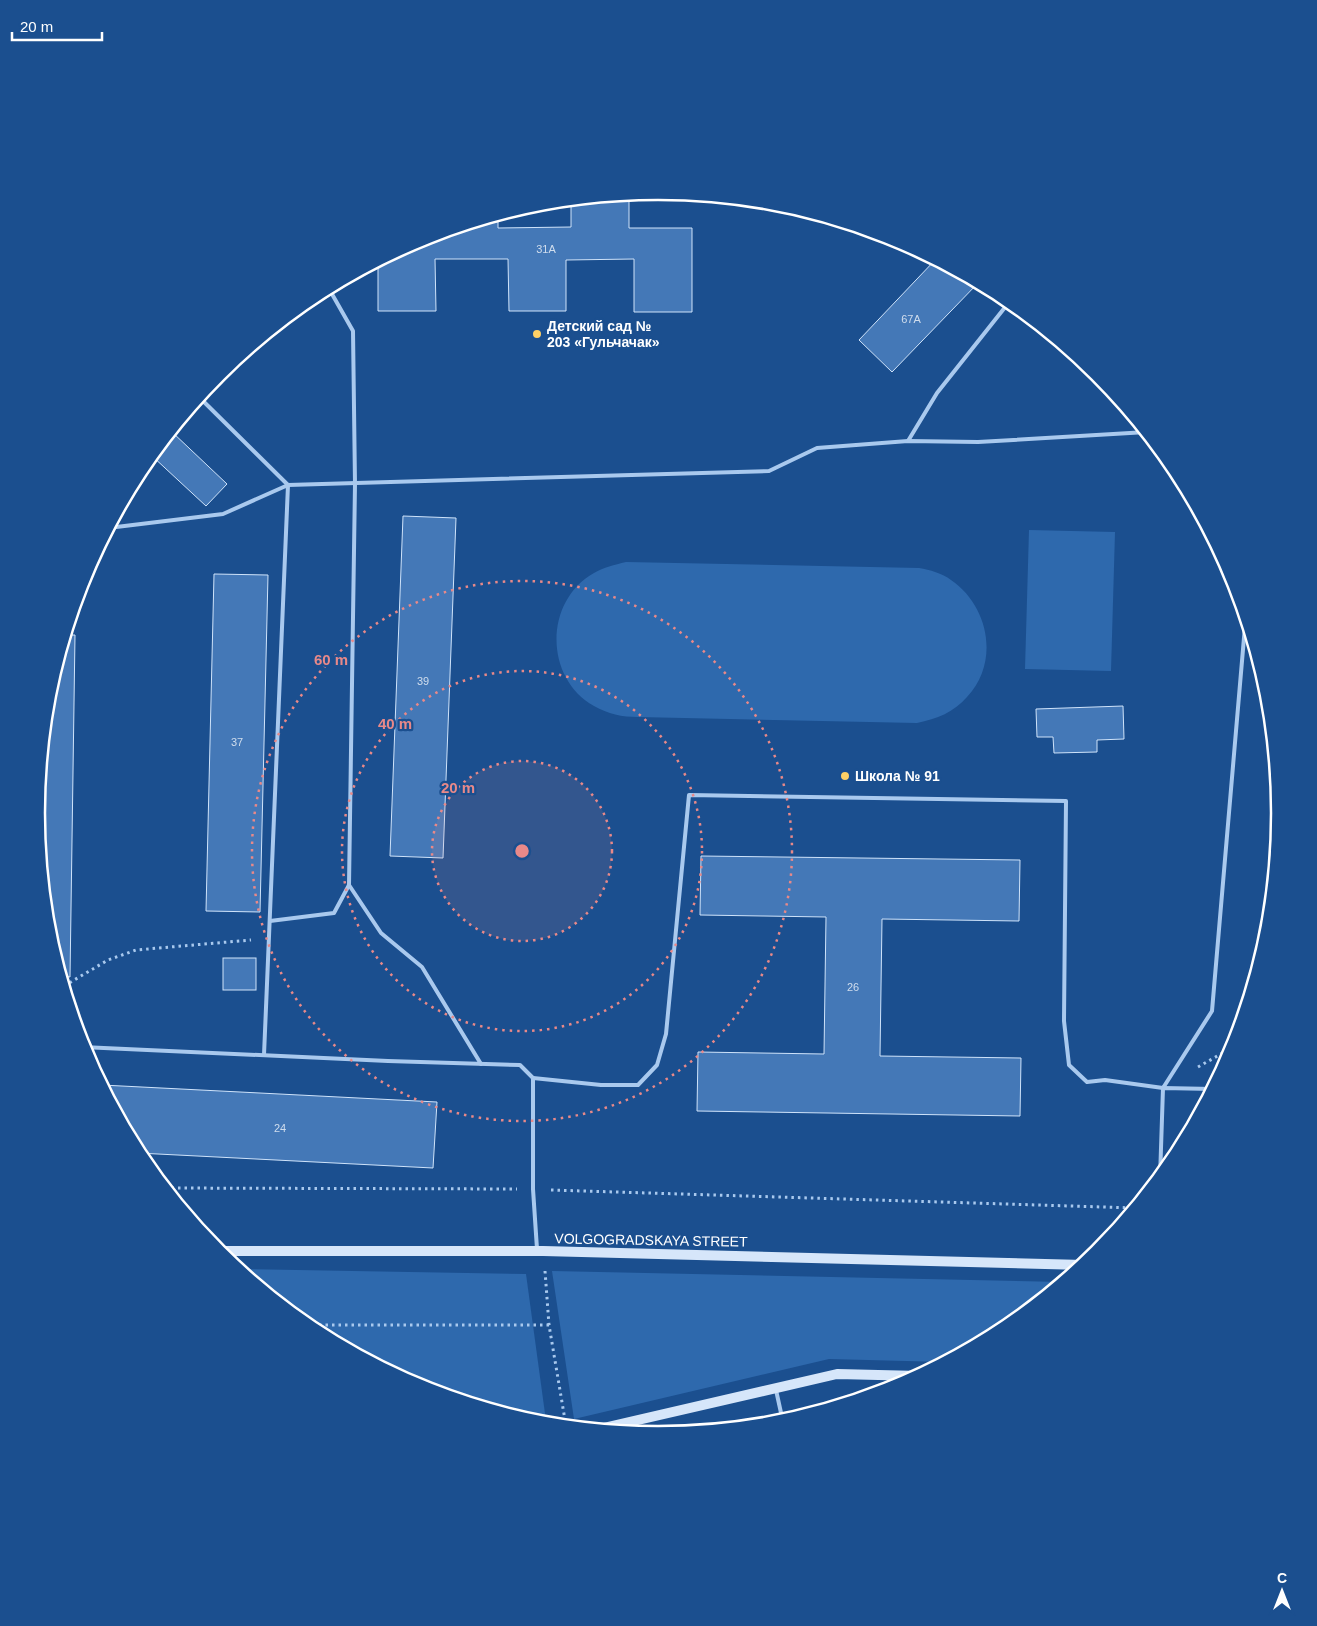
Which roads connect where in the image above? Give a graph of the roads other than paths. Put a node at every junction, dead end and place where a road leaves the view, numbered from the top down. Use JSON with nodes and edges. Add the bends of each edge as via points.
{"nodes":[{"id":1,"x":332,"y":294,"type":"edge"},
{"id":2,"x":1005,"y":307,"type":"edge"},
{"id":3,"x":203,"y":402,"type":"edge"},
{"id":4,"x":1139,"y":432,"type":"edge"},
{"id":5,"x":908,"y":441,"type":"junction"},
{"id":6,"x":356,"y":484,"type":"junction"},
{"id":7,"x":288,"y":485,"type":"junction"},
{"id":8,"x":116,"y":527,"type":"edge"},
{"id":9,"x":1244,"y":633,"type":"edge"},
{"id":10,"x":349,"y":885,"type":"junction"},
{"id":11,"x":270,"y":921,"type":"junction"},
{"id":12,"x":92,"y":1047,"type":"edge"},
{"id":13,"x":264,"y":1055,"type":"junction"},
{"id":14,"x":481,"y":1064,"type":"junction"},
{"id":15,"x":533,"y":1078,"type":"junction"},
{"id":16,"x":1163,"y":1088,"type":"junction"},
{"id":17,"x":1206,"y":1089,"type":"edge"},
{"id":18,"x":1160,"y":1165,"type":"edge"},
{"id":19,"x":229,"y":1251,"type":"edge"},
{"id":20,"x":540,"y":1252,"type":"junction"},
{"id":21,"x":1073,"y":1265,"type":"edge"},
{"id":22,"x":903,"y":1376,"type":"edge"},
{"id":23,"x":776,"y":1388,"type":"junction"},
{"id":24,"x":781,"y":1414,"type":"edge"},
{"id":25,"x":617,"y":1425,"type":"edge"}],
"edges":[{"from":1,"to":6,"type":"lane","via":[[353,331]]},
{"from":2,"to":5,"type":"lane","via":[[937,393]]},
{"from":3,"to":7,"type":"lane"},
{"from":4,"to":5,"type":"lane","via":[[978,442]]},
{"from":5,"to":6,"type":"lane","via":[[818,448],[770,471]]},
{"from":6,"to":7,"type":"lane"},
{"from":6,"to":10,"type":"lane"},
{"from":7,"to":8,"type":"lane","via":[[223,514]]},
{"from":7,"to":11,"type":"lane"},
{"from":9,"to":16,"type":"lane","via":[[1212,1011]]},
{"from":10,"to":11,"type":"lane","via":[[334,913]]},
{"from":10,"to":14,"type":"lane","via":[[381,933],[422,967]]},
{"from":11,"to":13,"type":"lane"},
{"from":12,"to":13,"type":"lane"},
{"from":13,"to":14,"type":"lane"},
{"from":14,"to":15,"type":"lane","via":[[520,1065]]},
{"from":15,"to":16,"type":"lane","via":[[638,1085],[656,1065],[666,1034],[689,795],[1066,801],[1064,1021],[1069,1065],[1087,1082],[1105,1080]]},
{"from":15,"to":20,"type":"lane","via":[[533,1189]]},
{"from":16,"to":17,"type":"lane"},
{"from":16,"to":18,"type":"lane"},
{"from":19,"to":20,"type":"main road","name":"VOLGOGRADSKAYA STREET"},
{"from":20,"to":21,"type":"main road","name":"VOLGOGRADSKAYA STREET"},
{"from":22,"to":23,"type":"main road","via":[[837,1374]]},
{"from":23,"to":24,"type":"lane"},
{"from":23,"to":25,"type":"main road"}]}
